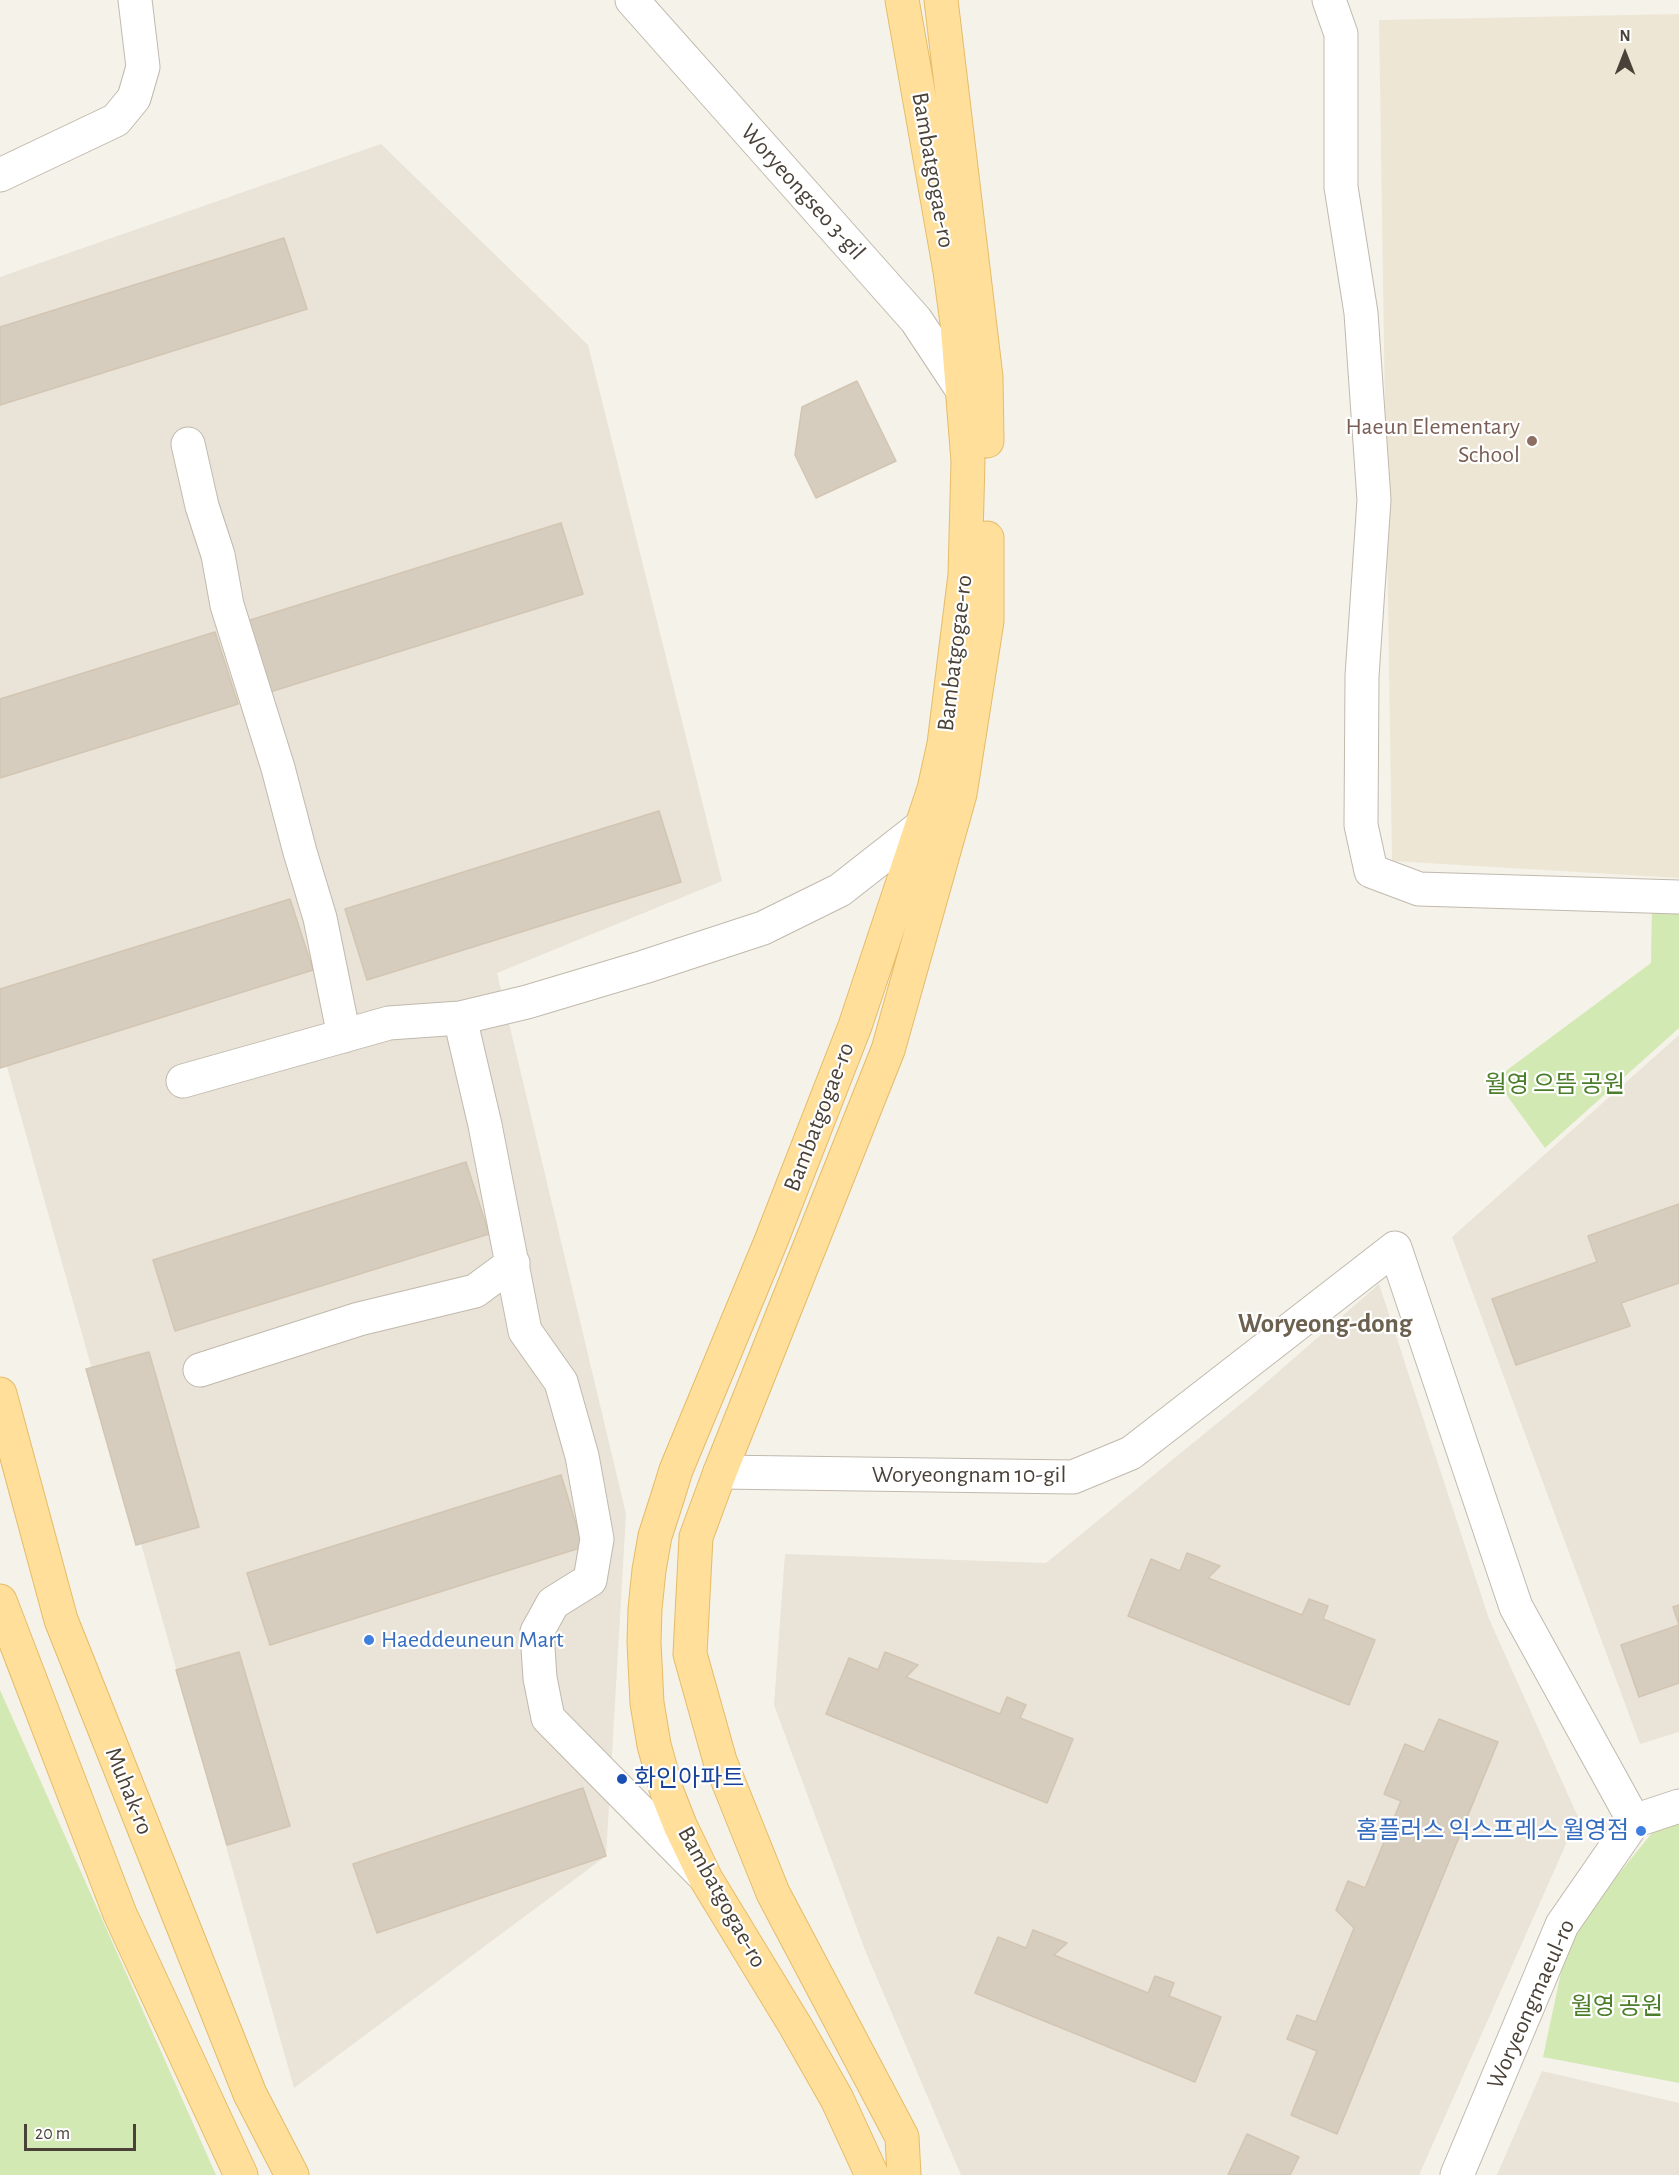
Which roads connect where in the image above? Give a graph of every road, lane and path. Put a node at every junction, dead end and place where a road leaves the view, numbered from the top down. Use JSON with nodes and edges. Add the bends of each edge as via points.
{"nodes":[{"id":1,"x":135,"y":0,"type":"edge"},
{"id":2,"x":632,"y":0,"type":"edge"},
{"id":3,"x":902,"y":0,"type":"edge"},
{"id":4,"x":941,"y":0,"type":"edge"},
{"id":5,"x":1329,"y":0,"type":"edge"},
{"id":6,"x":0,"y":175,"type":"edge"},
{"id":7,"x":963,"y":391,"type":"junction"},
{"id":8,"x":188,"y":444,"type":"dead end"},
{"id":9,"x":923,"y":825,"type":"junction"},
{"id":10,"x":1679,"y":897,"type":"edge"},
{"id":11,"x":460,"y":1018,"type":"junction"},
{"id":12,"x":344,"y":1036,"type":"junction"},
{"id":13,"x":183,"y":1081,"type":"dead end"},
{"id":14,"x":513,"y":1263,"type":"junction"},
{"id":15,"x":200,"y":1370,"type":"dead end"},
{"id":16,"x":0,"y":1394,"type":"edge"},
{"id":17,"x":720,"y":1473,"type":"junction"},
{"id":18,"x":0,"y":1601,"type":"edge"},
{"id":19,"x":1679,"y":1806,"type":"edge"},
{"id":20,"x":1634,"y":1821,"type":"junction"},
{"id":21,"x":706,"y":1879,"type":"junction"},
{"id":22,"x":241,"y":2175,"type":"edge"},
{"id":23,"x":292,"y":2175,"type":"edge"},
{"id":24,"x":872,"y":2175,"type":"edge"},
{"id":25,"x":904,"y":2175,"type":"edge"},
{"id":26,"x":1457,"y":2175,"type":"edge"}],
"edges":[{"from":1,"to":6,"type":"street","via":[[143,67],[134,98],[116,120]]},
{"from":2,"to":7,"type":"street","name":"Woryeongseo 3-gil","via":[[916,320]]},
{"from":3,"to":7,"type":"main road","name":"Bambatgogae-ro","via":[[950,271]]},
{"from":4,"to":17,"type":"main road","name":"Bambatgogae-ro","via":[[986,377],[987,621],[960,794],[888,1050]]},
{"from":5,"to":10,"type":"street","via":[[1341,34],[1341,187],[1361,313],[1374,500],[1362,676],[1361,825],[1371,871],[1419,889]]},
{"from":7,"to":9,"type":"main road","name":"Bambatgogae-ro","via":[[968,461],[964,585],[944,744]]},
{"from":8,"to":12,"type":"street","via":[[218,555],[227,605],[320,918]]},
{"from":9,"to":11,"type":"street","via":[[840,890],[763,928],[527,1002]]},
{"from":9,"to":21,"type":"main road","name":"Bambatgogae-ro","via":[[855,1026],[676,1470],[655,1536],[645,1609],[647,1703],[667,1792]]},
{"from":11,"to":12,"type":"street","via":[[389,1023]]},
{"from":11,"to":14,"type":"street"},
{"from":12,"to":13,"type":"street"},
{"from":14,"to":15,"type":"street","via":[[475,1291],[359,1319]]},
{"from":14,"to":21,"type":"street","via":[[525,1331],[561,1382],[582,1456],[597,1539],[590,1580],[553,1603],[537,1632],[548,1718]]},
{"from":16,"to":23,"type":"main road","name":"Muhak-ro","via":[[61,1620],[250,2094]]},
{"from":17,"to":20,"type":"street","name":"Woryeongnam 10-gil","via":[[1073,1478],[1131,1453],[1395,1248],[1516,1607]]},
{"from":17,"to":25,"type":"main road","name":"Bambatgogae-ro","via":[[696,1537],[690,1653],[720,1761],[773,1893],[902,2137]]},
{"from":18,"to":22,"type":"main road","via":[[120,1914]]},
{"from":19,"to":20,"type":"street"},
{"from":20,"to":26,"type":"street","name":"Woryeongmaeul-ro","via":[[1562,1925]]},
{"from":21,"to":24,"type":"main road","name":"Bambatgogae-ro","via":[[837,2099]]}]}
